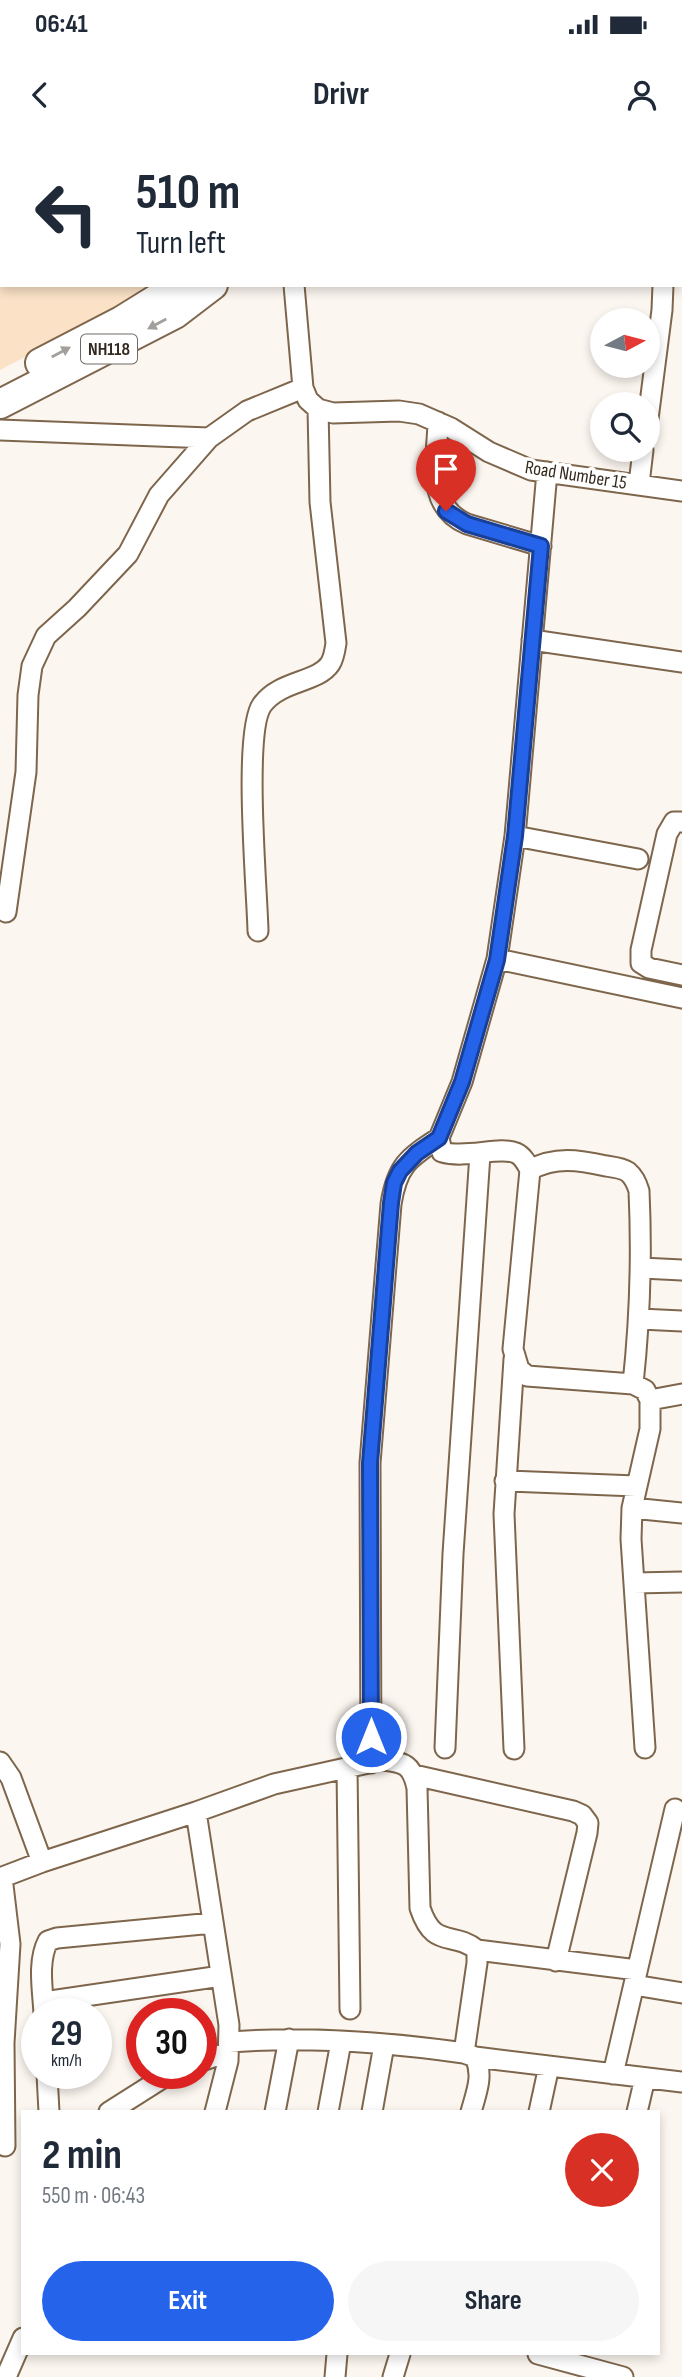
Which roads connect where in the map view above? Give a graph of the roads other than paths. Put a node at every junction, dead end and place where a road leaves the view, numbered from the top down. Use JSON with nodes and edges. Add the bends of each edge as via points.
{"nodes":[{"id":1,"x":176,"y":287,"type":"edge"},
{"id":2,"x":210,"y":287,"type":"edge"},
{"id":3,"x":294,"y":287,"type":"edge"},
{"id":4,"x":663,"y":287,"type":"edge"},
{"id":5,"x":0,"y":384,"type":"edge"},
{"id":6,"x":303,"y":388,"type":"junction"},
{"id":7,"x":651,"y":392,"type":"edge"},
{"id":8,"x":0,"y":404,"type":"edge"},
{"id":9,"x":318,"y":409,"type":"junction"},
{"id":10,"x":438,"y":422,"type":"junction"},
{"id":11,"x":0,"y":430,"type":"edge"},
{"id":12,"x":209,"y":438,"type":"junction"},
{"id":13,"x":642,"y":462,"type":"edge"},
{"id":14,"x":547,"y":472,"type":"junction"},
{"id":15,"x":639,"y":484,"type":"junction"},
{"id":16,"x":682,"y":491,"type":"edge"},
{"id":17,"x":541,"y":546,"type":"junction"},
{"id":18,"x":532,"y":639,"type":"junction"},
{"id":19,"x":682,"y":662,"type":"edge"},
{"id":20,"x":682,"y":822,"type":"edge"},
{"id":21,"x":515,"y":836,"type":"junction"},
{"id":22,"x":638,"y":859,"type":"dead end"},
{"id":23,"x":6,"y":912,"type":"dead end"},
{"id":24,"x":258,"y":931,"type":"dead end"},
{"id":25,"x":497,"y":960,"type":"junction"},
{"id":26,"x":682,"y":975,"type":"edge"},
{"id":27,"x":682,"y":998,"type":"edge"},
{"id":28,"x":439,"y":1138,"type":"junction"},
{"id":29,"x":480,"y":1154,"type":"junction"},
{"id":30,"x":530,"y":1170,"type":"junction"},
{"id":31,"x":642,"y":1268,"type":"junction"},
{"id":32,"x":682,"y":1270,"type":"edge"},
{"id":33,"x":640,"y":1319,"type":"junction"},
{"id":34,"x":682,"y":1321,"type":"edge"},
{"id":35,"x":514,"y":1359,"type":"junction"},
{"id":36,"x":633,"y":1384,"type":"junction"},
{"id":37,"x":682,"y":1394,"type":"edge"},
{"id":38,"x":650,"y":1400,"type":"junction"},
{"id":39,"x":505,"y":1481,"type":"junction"},
{"id":40,"x":636,"y":1486,"type":"junction"},
{"id":41,"x":632,"y":1508,"type":"junction"},
{"id":42,"x":682,"y":1513,"type":"edge"},
{"id":43,"x":682,"y":1582,"type":"edge"},
{"id":44,"x":634,"y":1583,"type":"junction"},
{"id":45,"x":445,"y":1748,"type":"dead end"},
{"id":46,"x":645,"y":1748,"type":"dead end"},
{"id":47,"x":514,"y":1749,"type":"dead end"},
{"id":48,"x":0,"y":1762,"type":"edge"},
{"id":49,"x":371,"y":1763,"type":"junction"},
{"id":50,"x":347,"y":1768,"type":"junction"},
{"id":51,"x":414,"y":1775,"type":"junction"},
{"id":52,"x":675,"y":1809,"type":"dead end"},
{"id":53,"x":196,"y":1812,"type":"junction"},
{"id":54,"x":42,"y":1862,"type":"junction"},
{"id":55,"x":1,"y":1877,"type":"edge"},
{"id":56,"x":213,"y":1923,"type":"junction"},
{"id":57,"x":477,"y":1950,"type":"junction"},
{"id":58,"x":556,"y":1961,"type":"junction"},
{"id":59,"x":221,"y":1976,"type":"junction"},
{"id":60,"x":636,"y":1978,"type":"junction"},
{"id":61,"x":682,"y":1993,"type":"edge"},
{"id":62,"x":44,"y":1998,"type":"edge"},
{"id":63,"x":99,"y":1998,"type":"edge"},
{"id":64,"x":350,"y":2009,"type":"dead end"},
{"id":65,"x":289,"y":2039,"type":"junction"},
{"id":66,"x":341,"y":2042,"type":"junction"},
{"id":67,"x":384,"y":2045,"type":"junction"},
{"id":68,"x":229,"y":2047,"type":"junction"},
{"id":69,"x":217,"y":2053,"type":"edge"},
{"id":70,"x":470,"y":2055,"type":"junction"},
{"id":71,"x":549,"y":2066,"type":"junction"},
{"id":72,"x":613,"y":2074,"type":"junction"},
{"id":73,"x":645,"y":2078,"type":"junction"},
{"id":74,"x":682,"y":2082,"type":"edge"},
{"id":75,"x":48,"y":2089,"type":"edge"},
{"id":76,"x":141,"y":2090,"type":"joint"},
{"id":77,"x":50,"y":2110,"type":"edge"},
{"id":78,"x":112,"y":2110,"type":"edge"},
{"id":79,"x":139,"y":2110,"type":"edge"},
{"id":80,"x":215,"y":2110,"type":"edge"},
{"id":81,"x":275,"y":2110,"type":"edge"},
{"id":82,"x":328,"y":2110,"type":"edge"},
{"id":83,"x":372,"y":2110,"type":"edge"},
{"id":84,"x":472,"y":2110,"type":"edge"},
{"id":85,"x":539,"y":2110,"type":"edge"},
{"id":86,"x":637,"y":2110,"type":"edge"},
{"id":87,"x":9,"y":2146,"type":"edge"},
{"id":88,"x":21,"y":2343,"type":"edge"},
{"id":89,"x":400,"y":2355,"type":"edge"},
{"id":90,"x":542,"y":2355,"type":"edge"},
{"id":91,"x":580,"y":2366,"type":"edge"},
{"id":92,"x":6,"y":2377,"type":"edge"},
{"id":93,"x":393,"y":2377,"type":"edge"},
{"id":94,"x":623,"y":2377,"type":"edge"}],
"edges":[{"from":5,"to":1,"type":"highway","number":"NH118","one_way":true},
{"from":2,"to":8,"type":"highway","number":"NH118","one_way":true,"via":[[175,314]]},
{"from":3,"to":6,"type":"street"},
{"from":4,"to":7,"type":"street"},
{"from":6,"to":9,"type":"street"},
{"from":6,"to":12,"type":"street","via":[[247,411]]},
{"from":9,"to":10,"type":"street","name":"Road Number 15","via":[[399,411]]},
{"from":9,"to":24,"type":"street","via":[[320,502],[336,643],[329,665],[270,695],[254,726]]},
{"from":10,"to":14,"type":"street","name":"Road Number 15","via":[[515,464]]},
{"from":10,"to":17,"type":"street","via":[[437,489],[446,511],[467,524]]},
{"from":11,"to":12,"type":"street"},
{"from":12,"to":23,"type":"street","via":[[159,495],[128,554],[46,636],[32,666],[26,772]]},
{"from":13,"to":15,"type":"street"},
{"from":14,"to":15,"type":"street","name":"Road Number 15"},
{"from":14,"to":17,"type":"street"},
{"from":15,"to":16,"type":"street","name":"Road Number 15"},
{"from":17,"to":18,"type":"street"},
{"from":18,"to":19,"type":"street"},
{"from":18,"to":21,"type":"street"},
{"from":20,"to":26,"type":"street","via":[[674,822],[667,834],[640,950],[641,962],[649,968]]},
{"from":21,"to":22,"type":"street"},
{"from":21,"to":25,"type":"street"},
{"from":25,"to":27,"type":"street"},
{"from":25,"to":28,"type":"street","via":[[462,1082]]},
{"from":28,"to":29,"type":"street","via":[[442,1152]]},
{"from":28,"to":49,"type":"street","via":[[400,1171],[391,1203],[370,1463]]},
{"from":29,"to":30,"type":"street","via":[[517,1153]]},
{"from":29,"to":45,"type":"street"},
{"from":30,"to":31,"type":"street","via":[[570,1159],[628,1172],[639,1191]]},
{"from":30,"to":35,"type":"street"},
{"from":31,"to":32,"type":"street"},
{"from":31,"to":33,"type":"street"},
{"from":33,"to":34,"type":"street"},
{"from":33,"to":36,"type":"street"},
{"from":35,"to":36,"type":"street","via":[[527,1376]]},
{"from":35,"to":39,"type":"street"},
{"from":36,"to":38,"type":"street","via":[[645,1390]]},
{"from":37,"to":38,"type":"street"},
{"from":38,"to":40,"type":"street","via":[[650,1429]]},
{"from":39,"to":40,"type":"street"},
{"from":39,"to":47,"type":"street"},
{"from":40,"to":41,"type":"street"},
{"from":41,"to":42,"type":"street"},
{"from":41,"to":44,"type":"street"},
{"from":43,"to":44,"type":"street"},
{"from":44,"to":46,"type":"street"},
{"from":48,"to":54,"type":"street","via":[[11,1779]]},
{"from":49,"to":50,"type":"street"},
{"from":49,"to":51,"type":"street","via":[[396,1761],[407,1765]]},
{"from":50,"to":53,"type":"street","via":[[274,1784]]},
{"from":50,"to":64,"type":"street"},
{"from":51,"to":57,"type":"street","via":[[420,1909],[425,1924],[433,1933]]},
{"from":51,"to":58,"type":"street","via":[[582,1815],[588,1823],[587,1833]]},
{"from":52,"to":60,"type":"street"},
{"from":53,"to":54,"type":"street"},
{"from":53,"to":56,"type":"street"},
{"from":54,"to":55,"type":"street"},
{"from":55,"to":87,"type":"street","via":[[10,1944],[4,2043]]},
{"from":56,"to":59,"type":"street"},
{"from":56,"to":62,"type":"street","via":[[48,1941],[42,1964]]},
{"from":57,"to":58,"type":"street"},
{"from":57,"to":70,"type":"street"},
{"from":58,"to":60,"type":"street"},
{"from":59,"to":63,"type":"street"},
{"from":59,"to":68,"type":"street"},
{"from":60,"to":61,"type":"street"},
{"from":60,"to":72,"type":"street"},
{"from":65,"to":66,"type":"street"},
{"from":65,"to":68,"type":"street"},
{"from":65,"to":81,"type":"street"},
{"from":66,"to":67,"type":"street"},
{"from":66,"to":82,"type":"street"},
{"from":67,"to":70,"type":"street"},
{"from":67,"to":83,"type":"street"},
{"from":68,"to":69,"type":"street"},
{"from":68,"to":80,"type":"street"},
{"from":70,"to":71,"type":"street"},
{"from":70,"to":84,"type":"street","via":[[480,2067]]},
{"from":71,"to":72,"type":"street"},
{"from":71,"to":85,"type":"street"},
{"from":72,"to":73,"type":"street"},
{"from":73,"to":74,"type":"street"},
{"from":73,"to":86,"type":"street"},
{"from":75,"to":77,"type":"street"},
{"from":76,"to":78,"type":"street"},
{"from":76,"to":79,"type":"street"},
{"from":88,"to":92,"type":"street"},
{"from":89,"to":93,"type":"street"},
{"from":90,"to":91,"type":"street"},
{"from":91,"to":94,"type":"street"}]}
